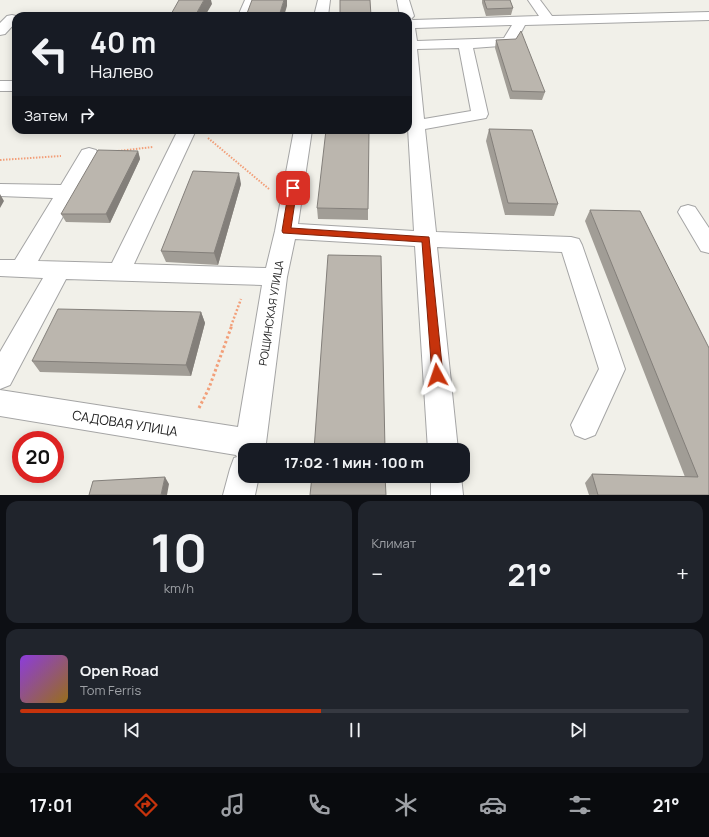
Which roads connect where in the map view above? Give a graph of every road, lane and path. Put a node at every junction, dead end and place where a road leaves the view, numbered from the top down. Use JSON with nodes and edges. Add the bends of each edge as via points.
{"nodes":[{"id":1,"x":251,"y":0,"type":"edge"},
{"id":2,"x":324,"y":0,"type":"edge"},
{"id":3,"x":404,"y":0,"type":"edge"},
{"id":4,"x":534,"y":0,"type":"edge"},
{"id":5,"x":655,"y":4,"type":"dead end"},
{"id":6,"x":246,"y":12,"type":"edge"},
{"id":7,"x":322,"y":12,"type":"edge"},
{"id":8,"x":406,"y":12,"type":"edge"},
{"id":9,"x":709,"y":16,"type":"edge"},
{"id":10,"x":670,"y":17,"type":"junction"},
{"id":11,"x":10,"y":19,"type":"edge"},
{"id":12,"x":520,"y":20,"type":"junction"},
{"id":13,"x":548,"y":20,"type":"junction"},
{"id":14,"x":412,"y":23,"type":"edge"},
{"id":15,"x":0,"y":31,"type":"edge"},
{"id":16,"x":466,"y":44,"type":"junction"},
{"id":17,"x":412,"y":45,"type":"edge"},
{"id":18,"x":412,"y":68,"type":"edge"},
{"id":19,"x":0,"y":86,"type":"edge"},
{"id":20,"x":12,"y":86,"type":"edge"},
{"id":21,"x":417,"y":125,"type":"junction"},
{"id":22,"x":194,"y":134,"type":"edge"},
{"id":23,"x":198,"y":134,"type":"edge"},
{"id":24,"x":302,"y":134,"type":"edge"},
{"id":25,"x":89,"y":154,"type":"dead end"},
{"id":26,"x":269,"y":189,"type":"dead end"},
{"id":27,"x":0,"y":190,"type":"edge"},
{"id":28,"x":67,"y":192,"type":"junction"},
{"id":29,"x":688,"y":212,"type":"dead end"},
{"id":30,"x":286,"y":231,"type":"junction"},
{"id":31,"x":426,"y":239,"type":"junction"},
{"id":32,"x":709,"y":245,"type":"edge"},
{"id":33,"x":11,"y":268,"type":"edge"},
{"id":34,"x":59,"y":270,"type":"junction"},
{"id":35,"x":119,"y":272,"type":"junction"},
{"id":36,"x":274,"y":277,"type":"junction"},
{"id":37,"x":0,"y":377,"type":"edge"},
{"id":38,"x":0,"y":403,"type":"edge"},
{"id":39,"x":585,"y":424,"type":"dead end"},
{"id":40,"x":250,"y":443,"type":"edge"},
{"id":41,"x":442,"y":443,"type":"edge"},
{"id":42,"x":238,"y":452,"type":"edge"},
{"id":43,"x":242,"y":483,"type":"edge"},
{"id":44,"x":446,"y":483,"type":"edge"},
{"id":45,"x":239,"y":495,"type":"edge"},
{"id":46,"x":447,"y":495,"type":"edge"}],
"edges":[{"from":1,"to":6,"type":"street"},
{"from":2,"to":7,"type":"street"},
{"from":3,"to":8,"type":"street"},
{"from":4,"to":13,"type":"street"},
{"from":5,"to":10,"type":"street"},
{"from":9,"to":10,"type":"street"},
{"from":10,"to":13,"type":"street"},
{"from":11,"to":15,"type":"street"},
{"from":12,"to":13,"type":"street"},
{"from":12,"to":14,"type":"street"},
{"from":12,"to":16,"type":"street","via":[[509,42]]},
{"from":16,"to":17,"type":"street"},
{"from":16,"to":21,"type":"street","via":[[480,114]]},
{"from":18,"to":21,"type":"street"},
{"from":19,"to":20,"type":"street"},
{"from":21,"to":31,"type":"street"},
{"from":22,"to":35,"type":"street"},
{"from":23,"to":26,"type":"path"},
{"from":24,"to":30,"type":"street","name":"РОЩИНСКАЯ УЛИЦА"},
{"from":25,"to":28,"type":"street"},
{"from":27,"to":28,"type":"street"},
{"from":28,"to":33,"type":"street"},
{"from":29,"to":32,"type":"street"},
{"from":30,"to":31,"type":"street"},
{"from":30,"to":36,"type":"street","name":"РОЩИНСКАЯ УЛИЦА"},
{"from":31,"to":39,"type":"street","via":[[571,245],[612,369]]},
{"from":31,"to":41,"type":"street"},
{"from":33,"to":34,"type":"street"},
{"from":34,"to":35,"type":"street"},
{"from":34,"to":37,"type":"street"},
{"from":35,"to":36,"type":"street"},
{"from":36,"to":40,"type":"street","name":"РОЩИНСКАЯ УЛИЦА"},
{"from":38,"to":42,"type":"street","name":"САДОВАЯ УЛИЦА"},
{"from":43,"to":45,"type":"street","name":"РОЩИНСКАЯ УЛИЦА"},
{"from":44,"to":46,"type":"street"}]}
